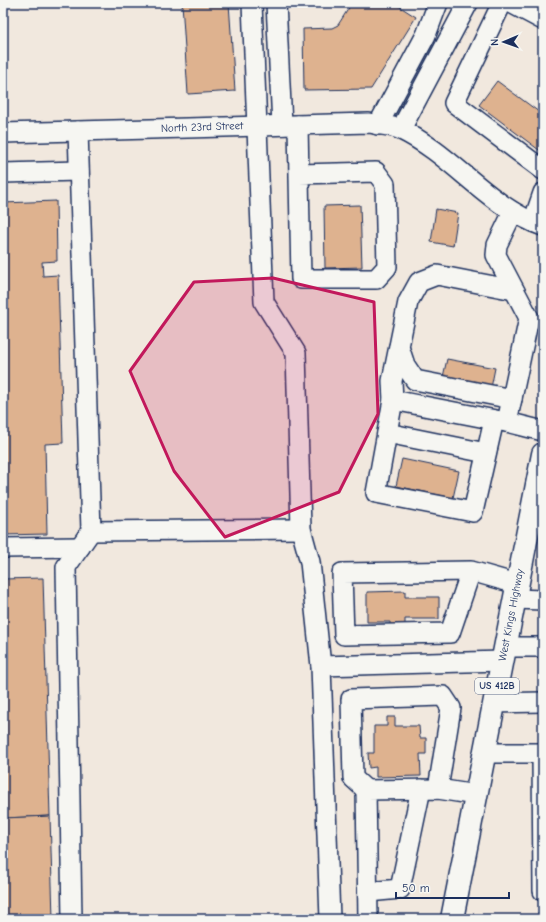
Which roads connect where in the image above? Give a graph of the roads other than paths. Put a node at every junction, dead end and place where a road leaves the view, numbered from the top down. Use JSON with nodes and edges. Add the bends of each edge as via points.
{"nodes":[{"id":1,"x":252,"y":3,"type":"edge"},
{"id":2,"x":276,"y":3,"type":"edge"},
{"id":3,"x":468,"y":3,"type":"edge"},
{"id":4,"x":502,"y":3,"type":"edge"},
{"id":5,"x":510,"y":3,"type":"edge"},
{"id":6,"x":435,"y":7,"type":"edge"},
{"id":7,"x":543,"y":20,"type":"edge"},
{"id":8,"x":456,"y":26,"type":"junction"},
{"id":9,"x":290,"y":125,"type":"junction"},
{"id":10,"x":378,"y":125,"type":"junction"},
{"id":11,"x":258,"y":126,"type":"junction"},
{"id":12,"x":400,"y":129,"type":"junction"},
{"id":13,"x":78,"y":131,"type":"junction"},
{"id":14,"x":3,"y":133,"type":"edge"},
{"id":15,"x":543,"y":170,"type":"edge"},
{"id":16,"x":79,"y":171,"type":"junction"},
{"id":17,"x":3,"y":173,"type":"edge"},
{"id":18,"x":299,"y":174,"type":"junction"},
{"id":19,"x":543,"y":192,"type":"edge"},
{"id":20,"x":513,"y":212,"type":"junction"},
{"id":21,"x":538,"y":224,"type":"edge"},
{"id":22,"x":514,"y":290,"type":"junction"},
{"id":23,"x":399,"y":347,"type":"junction"},
{"id":24,"x":512,"y":399,"type":"junction"},
{"id":25,"x":394,"y":400,"type":"junction"},
{"id":26,"x":501,"y":421,"type":"junction"},
{"id":27,"x":543,"y":431,"type":"edge"},
{"id":28,"x":387,"y":433,"type":"junction"},
{"id":29,"x":486,"y":453,"type":"junction"},
{"id":30,"x":543,"y":454,"type":"edge"},
{"id":31,"x":301,"y":529,"type":"junction"},
{"id":32,"x":91,"y":530,"type":"junction"},
{"id":33,"x":80,"y":547,"type":"junction"},
{"id":34,"x":3,"y":548,"type":"edge"},
{"id":35,"x":472,"y":571,"type":"junction"},
{"id":36,"x":515,"y":592,"type":"junction"},
{"id":37,"x":543,"y":600,"type":"edge"},
{"id":38,"x":343,"y":605,"type":"junction"},
{"id":39,"x":315,"y":606,"type":"junction"},
{"id":40,"x":543,"y":647,"type":"edge"},
{"id":41,"x":503,"y":654,"type":"junction"},
{"id":42,"x":321,"y":666,"type":"junction"},
{"id":43,"x":543,"y":702,"type":"edge"},
{"id":44,"x":494,"y":703,"type":"junction"},
{"id":45,"x":484,"y":753,"type":"junction"},
{"id":46,"x":542,"y":753,"type":"edge"},
{"id":47,"x":430,"y":789,"type":"junction"},
{"id":48,"x":366,"y":790,"type":"junction"},
{"id":49,"x":476,"y":795,"type":"junction"},
{"id":50,"x":543,"y":891,"type":"edge"},
{"id":51,"x":368,"y":892,"type":"junction"},
{"id":52,"x":72,"y":919,"type":"edge"},
{"id":53,"x":330,"y":919,"type":"edge"},
{"id":54,"x":368,"y":919,"type":"edge"},
{"id":55,"x":452,"y":919,"type":"edge"}],
"edges":[{"from":1,"to":11,"type":"street"},
{"from":2,"to":9,"type":"street"},
{"from":3,"to":8,"type":"street"},
{"from":4,"to":15,"type":"street","via":[[454,103]]},
{"from":5,"to":7,"type":"street"},
{"from":6,"to":8,"type":"street"},
{"from":6,"to":10,"type":"street","via":[[426,35]]},
{"from":8,"to":12,"type":"street"},
{"from":9,"to":10,"type":"street","name":"North 23rd Street"},
{"from":9,"to":11,"type":"street","name":"North 23rd Street"},
{"from":9,"to":18,"type":"street"},
{"from":10,"to":12,"type":"street","name":"North 23rd Street"},
{"from":11,"to":13,"type":"street","name":"North 23rd Street"},
{"from":11,"to":31,"type":"street","via":[[264,302],[296,353]]},
{"from":12,"to":20,"type":"street","name":"North 23rd Street"},
{"from":13,"to":14,"type":"street","name":"North 23rd Street"},
{"from":13,"to":16,"type":"street"},
{"from":16,"to":17,"type":"street"},
{"from":16,"to":32,"type":"street"},
{"from":18,"to":18,"type":"street","via":[[301,279],[376,279],[387,267],[386,184],[376,172]]},
{"from":19,"to":21,"type":"street"},
{"from":20,"to":21,"type":"street","name":"North 23rd Street"},
{"from":20,"to":22,"type":"street","via":[[497,245],[496,255]]},
{"from":22,"to":23,"type":"street","via":[[437,275],[419,282],[408,302]]},
{"from":22,"to":24,"type":"street","via":[[529,318]]},
{"from":23,"to":24,"type":"street","via":[[405,364],[415,380]]},
{"from":23,"to":25,"type":"street","via":[[392,381]]},
{"from":24,"to":26,"type":"street"},
{"from":25,"to":26,"type":"street"},
{"from":25,"to":28,"type":"street"},
{"from":26,"to":27,"type":"street"},
{"from":26,"to":29,"type":"street"},
{"from":28,"to":29,"type":"street"},
{"from":28,"to":29,"type":"street","via":[[376,493],[473,512]]},
{"from":30,"to":36,"type":"main road","name":"West Kings Highway","number":"US 412B"},
{"from":31,"to":32,"type":"street"},
{"from":31,"to":39,"type":"street","via":[[310,562]]},
{"from":32,"to":33,"type":"street"},
{"from":33,"to":34,"type":"street"},
{"from":33,"to":52,"type":"street","via":[[66,567]]},
{"from":35,"to":36,"type":"street"},
{"from":35,"to":38,"type":"street","via":[[342,573]]},
{"from":35,"to":38,"type":"street","via":[[450,633],[344,635]]},
{"from":36,"to":37,"type":"street"},
{"from":36,"to":41,"type":"main road","name":"West Kings Highway","number":"US 412B"},
{"from":38,"to":39,"type":"street"},
{"from":39,"to":42,"type":"street"},
{"from":40,"to":41,"type":"street"},
{"from":41,"to":42,"type":"street"},
{"from":41,"to":44,"type":"main road","name":"West Kings Highway","number":"US 412B"},
{"from":42,"to":53,"type":"street"},
{"from":43,"to":44,"type":"street"},
{"from":44,"to":45,"type":"main road","name":"West Kings Highway","number":"US 412B"},
{"from":45,"to":46,"type":"street"},
{"from":45,"to":49,"type":"main road","name":"West Kings Highway","number":"US 412B"},
{"from":46,"to":50,"type":"street"},
{"from":47,"to":48,"type":"street"},
{"from":47,"to":48,"type":"street","via":[[451,708],[443,696],[351,699],[354,778]]},
{"from":47,"to":49,"type":"street"},
{"from":47,"to":51,"type":"street","via":[[400,889]]},
{"from":48,"to":51,"type":"street"},
{"from":49,"to":55,"type":"main road","name":"West Kings Highway","number":"US 412B"},
{"from":51,"to":54,"type":"street"}]}
